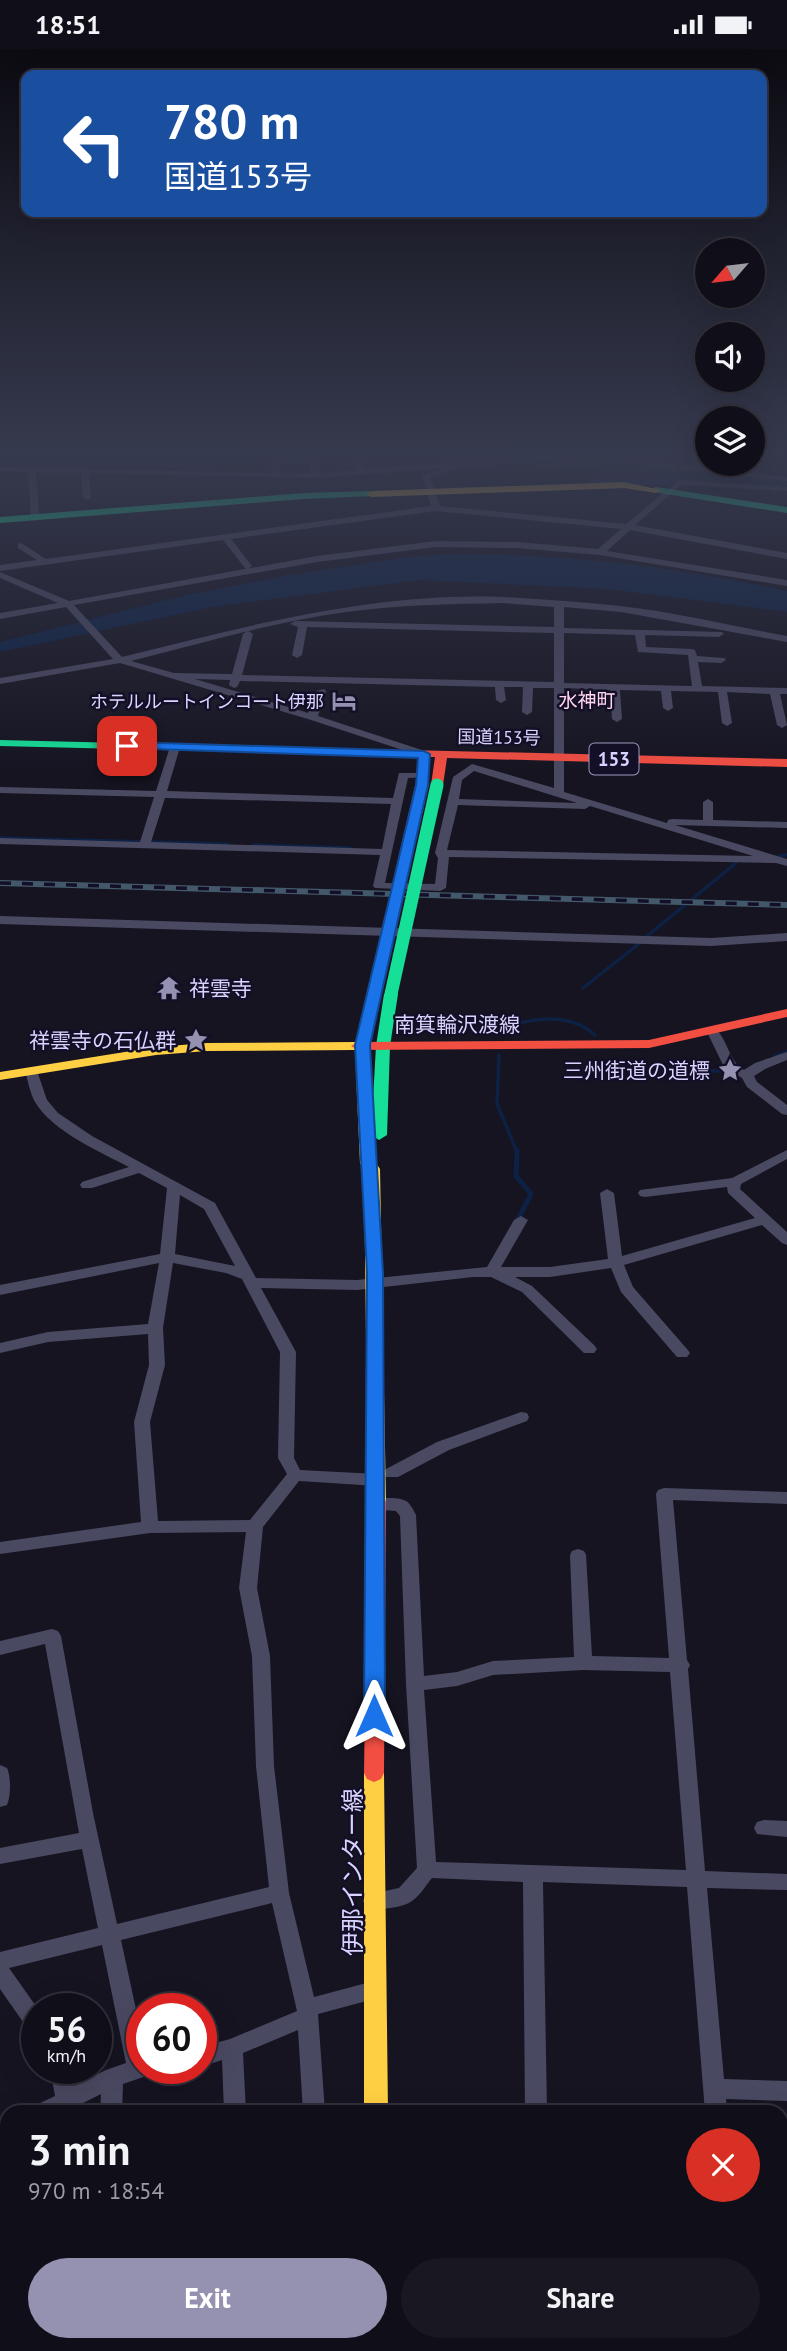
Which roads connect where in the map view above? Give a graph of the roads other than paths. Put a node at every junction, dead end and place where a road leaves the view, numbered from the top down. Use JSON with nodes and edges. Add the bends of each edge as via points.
{"nodes":[{"id":1,"x":41,"y":559,"type":"edge"},
{"id":2,"x":64,"y":559,"type":"edge"},
{"id":3,"x":243,"y":559,"type":"edge"},
{"id":4,"x":315,"y":559,"type":"edge"},
{"id":5,"x":645,"y":559,"type":"edge"},
{"id":6,"x":45,"y":562,"type":"junction"},
{"id":7,"x":248,"y":566,"type":"dead end"},
{"id":8,"x":1,"y":569,"type":"edge"},
{"id":9,"x":787,"y":583,"type":"edge"},
{"id":10,"x":71,"y":602,"type":"junction"},
{"id":11,"x":559,"y":603,"type":"junction"},
{"id":12,"x":0,"y":616,"type":"edge"},
{"id":13,"x":273,"y":622,"type":"junction"},
{"id":14,"x":303,"y":625,"type":"junction"},
{"id":15,"x":559,"y":630,"type":"junction"},
{"id":16,"x":640,"y":632,"type":"junction"},
{"id":17,"x":247,"y":633,"type":"dead end"},
{"id":18,"x":760,"y":634,"type":"junction"},
{"id":19,"x":787,"y":639,"type":"edge"},
{"id":20,"x":297,"y":655,"type":"dead end"},
{"id":21,"x":117,"y":657,"type":"junction"},
{"id":22,"x":693,"y":659,"type":"junction"},
{"id":23,"x":720,"y":660,"type":"dead end"},
{"id":24,"x":590,"y":673,"type":"dead end"},
{"id":25,"x":175,"y":676,"type":"junction"},
{"id":26,"x":236,"y":677,"type":"junction"},
{"id":27,"x":0,"y":681,"type":"edge"},
{"id":28,"x":499,"y":684,"type":"junction"},
{"id":29,"x":528,"y":685,"type":"junction"},
{"id":30,"x":558,"y":685,"type":"junction"},
{"id":31,"x":589,"y":686,"type":"junction"},
{"id":32,"x":615,"y":687,"type":"junction"},
{"id":33,"x":666,"y":688,"type":"junction"},
{"id":34,"x":697,"y":688,"type":"junction"},
{"id":35,"x":722,"y":689,"type":"junction"},
{"id":36,"x":774,"y":690,"type":"junction"},
{"id":37,"x":321,"y":691,"type":"dead end"},
{"id":38,"x":787,"y":691,"type":"edge"},
{"id":39,"x":231,"y":693,"type":"junction"},
{"id":40,"x":501,"y":700,"type":"dead end"},
{"id":41,"x":668,"y":708,"type":"dead end"},
{"id":42,"x":527,"y":712,"type":"dead end"},
{"id":43,"x":312,"y":717,"type":"junction"},
{"id":44,"x":617,"y":719,"type":"dead end"},
{"id":45,"x":727,"y":723,"type":"dead end"},
{"id":46,"x":782,"y":725,"type":"dead end"},
{"id":47,"x":0,"y":743,"type":"edge"},
{"id":48,"x":175,"y":747,"type":"junction"},
{"id":49,"x":424,"y":754,"type":"junction"},
{"id":50,"x":441,"y":755,"type":"junction"},
{"id":51,"x":560,"y":757,"type":"junction"},
{"id":52,"x":787,"y":763,"type":"edge"},
{"id":53,"x":459,"y":777,"type":"junction"},
{"id":54,"x":430,"y":780,"type":"junction"},
{"id":55,"x":0,"y":790,"type":"edge"},
{"id":56,"x":559,"y":793,"type":"junction"},
{"id":57,"x":161,"y":794,"type":"junction"},
{"id":58,"x":397,"y":801,"type":"junction"},
{"id":59,"x":453,"y":802,"type":"junction"},
{"id":60,"x":708,"y":802,"type":"dead end"},
{"id":61,"x":604,"y":807,"type":"junction"},
{"id":62,"x":653,"y":821,"type":"junction"},
{"id":63,"x":708,"y":823,"type":"junction"},
{"id":64,"x":787,"y":825,"type":"edge"},
{"id":65,"x":0,"y":841,"type":"edge"},
{"id":66,"x":146,"y":843,"type":"junction"},
{"id":67,"x":385,"y":852,"type":"junction"},
{"id":68,"x":441,"y":853,"type":"junction"},
{"id":69,"x":782,"y":861,"type":"edge"},
{"id":70,"x":0,"y":920,"type":"edge"},
{"id":71,"x":787,"y":937,"type":"edge"},
{"id":72,"x":787,"y":1013,"type":"edge"},
{"id":73,"x":713,"y":1032,"type":"junction"},
{"id":74,"x":362,"y":1045,"type":"junction"},
{"id":75,"x":383,"y":1046,"type":"junction"},
{"id":76,"x":787,"y":1056,"type":"edge"},
{"id":77,"x":31,"y":1071,"type":"junction"},
{"id":78,"x":747,"y":1075,"type":"junction"},
{"id":79,"x":0,"y":1076,"type":"edge"},
{"id":80,"x":787,"y":1111,"type":"edge"},
{"id":81,"x":787,"y":1154,"type":"edge"},
{"id":82,"x":141,"y":1168,"type":"junction"},
{"id":83,"x":372,"y":1169,"type":"junction"},
{"id":84,"x":735,"y":1182,"type":"junction"},
{"id":85,"x":87,"y":1185,"type":"dead end"},
{"id":86,"x":174,"y":1186,"type":"junction"},
{"id":87,"x":607,"y":1193,"type":"dead end"},
{"id":88,"x":645,"y":1193,"type":"dead end"},
{"id":89,"x":521,"y":1220,"type":"dead end"},
{"id":90,"x":764,"y":1220,"type":"junction"},
{"id":91,"x":787,"y":1240,"type":"edge"},
{"id":92,"x":167,"y":1257,"type":"junction"},
{"id":93,"x":616,"y":1263,"type":"junction"},
{"id":94,"x":492,"y":1272,"type":"junction"},
{"id":95,"x":250,"y":1280,"type":"junction"},
{"id":96,"x":375,"y":1283,"type":"junction"},
{"id":97,"x":0,"y":1290,"type":"edge"},
{"id":98,"x":155,"y":1328,"type":"junction"},
{"id":99,"x":0,"y":1348,"type":"edge"},
{"id":100,"x":589,"y":1349,"type":"dead end"},
{"id":101,"x":682,"y":1353,"type":"dead end"},
{"id":102,"x":521,"y":1417,"type":"dead end"},
{"id":103,"x":295,"y":1475,"type":"junction"},
{"id":104,"x":384,"y":1477,"type":"junction"},
{"id":105,"x":787,"y":1498,"type":"edge"},
{"id":106,"x":376,"y":1505,"type":"junction"},
{"id":107,"x":150,"y":1527,"type":"junction"},
{"id":108,"x":255,"y":1527,"type":"junction"},
{"id":109,"x":0,"y":1548,"type":"edge"},
{"id":110,"x":578,"y":1555,"type":"dead end"},
{"id":111,"x":0,"y":1648,"type":"edge"},
{"id":112,"x":583,"y":1663,"type":"junction"},
{"id":113,"x":681,"y":1665,"type":"junction"},
{"id":114,"x":415,"y":1685,"type":"junction"},
{"id":115,"x":0,"y":1773,"type":"edge"},
{"id":116,"x":0,"y":1799,"type":"edge"},
{"id":117,"x":764,"y":1828,"type":"dead end"},
{"id":118,"x":787,"y":1829,"type":"edge"},
{"id":119,"x":90,"y":1839,"type":"junction"},
{"id":120,"x":0,"y":1856,"type":"edge"},
{"id":121,"x":427,"y":1870,"type":"junction"},
{"id":122,"x":533,"y":1874,"type":"junction"},
{"id":123,"x":695,"y":1878,"type":"junction"},
{"id":124,"x":787,"y":1882,"type":"edge"},
{"id":125,"x":279,"y":1893,"type":"junction"},
{"id":126,"x":373,"y":1901,"type":"junction"},
{"id":127,"x":110,"y":1935,"type":"junction"},
{"id":128,"x":0,"y":1961,"type":"edge"},
{"id":129,"x":0,"y":1972,"type":"edge"},
{"id":130,"x":376,"y":1989,"type":"junction"},
{"id":131,"x":21,"y":2002,"type":"edge"},
{"id":132,"x":126,"y":2006,"type":"edge"},
{"id":133,"x":307,"y":2012,"type":"junction"},
{"id":134,"x":232,"y":2048,"type":"junction"},
{"id":135,"x":217,"y":2052,"type":"edge"},
{"id":136,"x":126,"y":2073,"type":"edge"},
{"id":137,"x":113,"y":2077,"type":"junction"},
{"id":138,"x":63,"y":2084,"type":"edge"},
{"id":139,"x":714,"y":2089,"type":"junction"},
{"id":140,"x":787,"y":2091,"type":"edge"},
{"id":141,"x":66,"y":2099,"type":"junction"},
{"id":142,"x":56,"y":2105,"type":"edge"},
{"id":143,"x":111,"y":2105,"type":"edge"},
{"id":144,"x":235,"y":2105,"type":"edge"},
{"id":145,"x":314,"y":2105,"type":"edge"},
{"id":146,"x":376,"y":2105,"type":"edge"},
{"id":147,"x":536,"y":2105,"type":"edge"},
{"id":148,"x":715,"y":2105,"type":"edge"}],
"edges":[{"from":1,"to":6,"type":"street"},
{"from":2,"to":6,"type":"street"},
{"from":3,"to":7,"type":"street"},
{"from":4,"to":10,"type":"street"},
{"from":5,"to":9,"type":"street"},
{"from":6,"to":8,"type":"street"},
{"from":8,"to":10,"type":"street"},
{"from":10,"to":12,"type":"street"},
{"from":10,"to":21,"type":"street"},
{"from":11,"to":13,"type":"street","via":[[411,603]]},
{"from":11,"to":15,"type":"street"},
{"from":11,"to":18,"type":"street","via":[[621,609]]},
{"from":13,"to":14,"type":"street"},
{"from":13,"to":21,"type":"street"},
{"from":14,"to":15,"type":"street"},
{"from":14,"to":20,"type":"street"},
{"from":15,"to":16,"type":"street"},
{"from":15,"to":30,"type":"street"},
{"from":16,"to":18,"type":"street"},
{"from":16,"to":22,"type":"street","via":[[641,650],[692,652]]},
{"from":17,"to":26,"type":"street"},
{"from":18,"to":19,"type":"street"},
{"from":21,"to":25,"type":"street"},
{"from":21,"to":27,"type":"street"},
{"from":22,"to":23,"type":"street"},
{"from":22,"to":34,"type":"street"},
{"from":24,"to":31,"type":"street"},
{"from":25,"to":26,"type":"street"},
{"from":25,"to":39,"type":"street"},
{"from":26,"to":28,"type":"street"},
{"from":26,"to":39,"type":"street"},
{"from":28,"to":29,"type":"street"},
{"from":28,"to":40,"type":"street"},
{"from":29,"to":30,"type":"street"},
{"from":29,"to":42,"type":"street"},
{"from":30,"to":31,"type":"street"},
{"from":30,"to":51,"type":"street"},
{"from":31,"to":32,"type":"street"},
{"from":32,"to":33,"type":"street"},
{"from":32,"to":44,"type":"street"},
{"from":33,"to":34,"type":"street"},
{"from":33,"to":41,"type":"street"},
{"from":34,"to":35,"type":"street"},
{"from":35,"to":36,"type":"street"},
{"from":35,"to":45,"type":"street"},
{"from":36,"to":38,"type":"street"},
{"from":36,"to":46,"type":"street"},
{"from":37,"to":43,"type":"street"},
{"from":39,"to":43,"type":"street"},
{"from":43,"to":49,"type":"street"},
{"from":47,"to":48,"type":"main road","name":"国道153号","number":"153"},
{"from":48,"to":49,"type":"main road","name":"国道153号","number":"153"},
{"from":48,"to":57,"type":"street"},
{"from":49,"to":50,"type":"main road","name":"国道153号","number":"153"},
{"from":49,"to":54,"type":"main road","name":"伊那インター線"},
{"from":50,"to":51,"type":"main road","name":"国道153号","number":"153"},
{"from":50,"to":54,"type":"main road","name":"伊那インター線"},
{"from":51,"to":52,"type":"main road","name":"国道153号","number":"153"},
{"from":51,"to":56,"type":"street"},
{"from":53,"to":54,"type":"street"},
{"from":53,"to":56,"type":"street","via":[[472,767]]},
{"from":53,"to":59,"type":"street"},
{"from":54,"to":58,"type":"street","via":[[403,775]]},
{"from":54,"to":74,"type":"main road","name":"伊那インター線","bridge":true},
{"from":54,"to":75,"type":"main road","name":"伊那インター線","bridge":true},
{"from":55,"to":57,"type":"street"},
{"from":56,"to":61,"type":"street"},
{"from":57,"to":58,"type":"street"},
{"from":57,"to":66,"type":"street"},
{"from":58,"to":67,"type":"street"},
{"from":59,"to":61,"type":"street"},
{"from":59,"to":68,"type":"street"},
{"from":60,"to":63,"type":"street"},
{"from":61,"to":62,"type":"street"},
{"from":62,"to":63,"type":"street"},
{"from":62,"to":69,"type":"street"},
{"from":63,"to":64,"type":"street"},
{"from":65,"to":66,"type":"street"},
{"from":66,"to":67,"type":"street"},
{"from":67,"to":68,"type":"street","via":[[379,886],[440,888]]},
{"from":68,"to":69,"type":"street"},
{"from":70,"to":71,"type":"street","via":[[711,941]]},
{"from":72,"to":73,"type":"main road","name":"南箕輪沢渡線"},
{"from":73,"to":75,"type":"main road","name":"南箕輪沢渡線","via":[[626,1045]]},
{"from":73,"to":78,"type":"street","via":[[729,1065]]},
{"from":74,"to":75,"type":"main road","name":"南箕輪沢渡線"},
{"from":74,"to":77,"type":"main road","name":"南箕輪沢渡線","via":[[182,1048]]},
{"from":74,"to":83,"type":"main road","name":"伊那インター線","via":[[368,1163]]},
{"from":75,"to":83,"type":"main road","name":"伊那インター線","via":[[377,1164]]},
{"from":76,"to":78,"type":"street"},
{"from":77,"to":79,"type":"main road","name":"南箕輪沢渡線"},
{"from":77,"to":82,"type":"street","via":[[41,1101],[53,1116]]},
{"from":78,"to":80,"type":"street"},
{"from":81,"to":84,"type":"street"},
{"from":82,"to":85,"type":"street"},
{"from":82,"to":86,"type":"street"},
{"from":83,"to":96,"type":"main road","name":"伊那インター線"},
{"from":84,"to":88,"type":"street"},
{"from":84,"to":90,"type":"street","via":[[733,1191]]},
{"from":86,"to":92,"type":"street"},
{"from":86,"to":95,"type":"street","via":[[211,1206]]},
{"from":87,"to":93,"type":"street"},
{"from":89,"to":94,"type":"street"},
{"from":90,"to":91,"type":"street"},
{"from":90,"to":93,"type":"street"},
{"from":92,"to":95,"type":"street","via":[[229,1269]]},
{"from":92,"to":97,"type":"street"},
{"from":92,"to":98,"type":"street"},
{"from":93,"to":94,"type":"street","via":[[550,1272]]},
{"from":93,"to":101,"type":"street","via":[[626,1289]]},
{"from":94,"to":96,"type":"street"},
{"from":94,"to":100,"type":"street","via":[[527,1289]]},
{"from":95,"to":96,"type":"street"},
{"from":95,"to":103,"type":"street","via":[[288,1352],[286,1458]]},
{"from":96,"to":104,"type":"main road","name":"伊那インター線"},
{"from":98,"to":99,"type":"street","via":[[48,1337]]},
{"from":98,"to":107,"type":"street","via":[[157,1365],[142,1422]]},
{"from":102,"to":104,"type":"street","via":[[443,1446]]},
{"from":103,"to":104,"type":"street"},
{"from":103,"to":108,"type":"street"},
{"from":104,"to":106,"type":"main road","name":"伊那インター線"},
{"from":105,"to":113,"type":"street","via":[[664,1494]]},
{"from":106,"to":114,"type":"street","via":[[400,1504],[408,1515]]},
{"from":106,"to":126,"type":"main road","name":"伊那インター線"},
{"from":107,"to":108,"type":"street"},
{"from":107,"to":109,"type":"street"},
{"from":108,"to":125,"type":"street","via":[[248,1588],[261,1656],[265,1766]]},
{"from":110,"to":112,"type":"street"},
{"from":111,"to":119,"type":"street","via":[[52,1636]]},
{"from":112,"to":113,"type":"street"},
{"from":112,"to":114,"type":"street","via":[[493,1668]]},
{"from":113,"to":123,"type":"street"},
{"from":114,"to":121,"type":"street"},
{"from":115,"to":116,"type":"street"},
{"from":117,"to":118,"type":"street"},
{"from":119,"to":120,"type":"street"},
{"from":119,"to":127,"type":"street"},
{"from":121,"to":122,"type":"street"},
{"from":121,"to":126,"type":"street","via":[[405,1896]]},
{"from":122,"to":123,"type":"street"},
{"from":122,"to":147,"type":"street"},
{"from":123,"to":124,"type":"street"},
{"from":123,"to":139,"type":"street"},
{"from":125,"to":127,"type":"street"},
{"from":125,"to":133,"type":"street"},
{"from":126,"to":130,"type":"main road","name":"伊那インター線"},
{"from":127,"to":128,"type":"street"},
{"from":127,"to":132,"type":"street"},
{"from":129,"to":131,"type":"street"},
{"from":130,"to":133,"type":"street"},
{"from":130,"to":146,"type":"main road","name":"伊那インター線"},
{"from":133,"to":134,"type":"street"},
{"from":133,"to":145,"type":"street"},
{"from":134,"to":135,"type":"street"},
{"from":134,"to":144,"type":"street"},
{"from":136,"to":137,"type":"street"},
{"from":137,"to":141,"type":"street"},
{"from":137,"to":143,"type":"street"},
{"from":138,"to":141,"type":"street"},
{"from":139,"to":140,"type":"street"},
{"from":139,"to":148,"type":"street"},
{"from":141,"to":142,"type":"street"}]}
